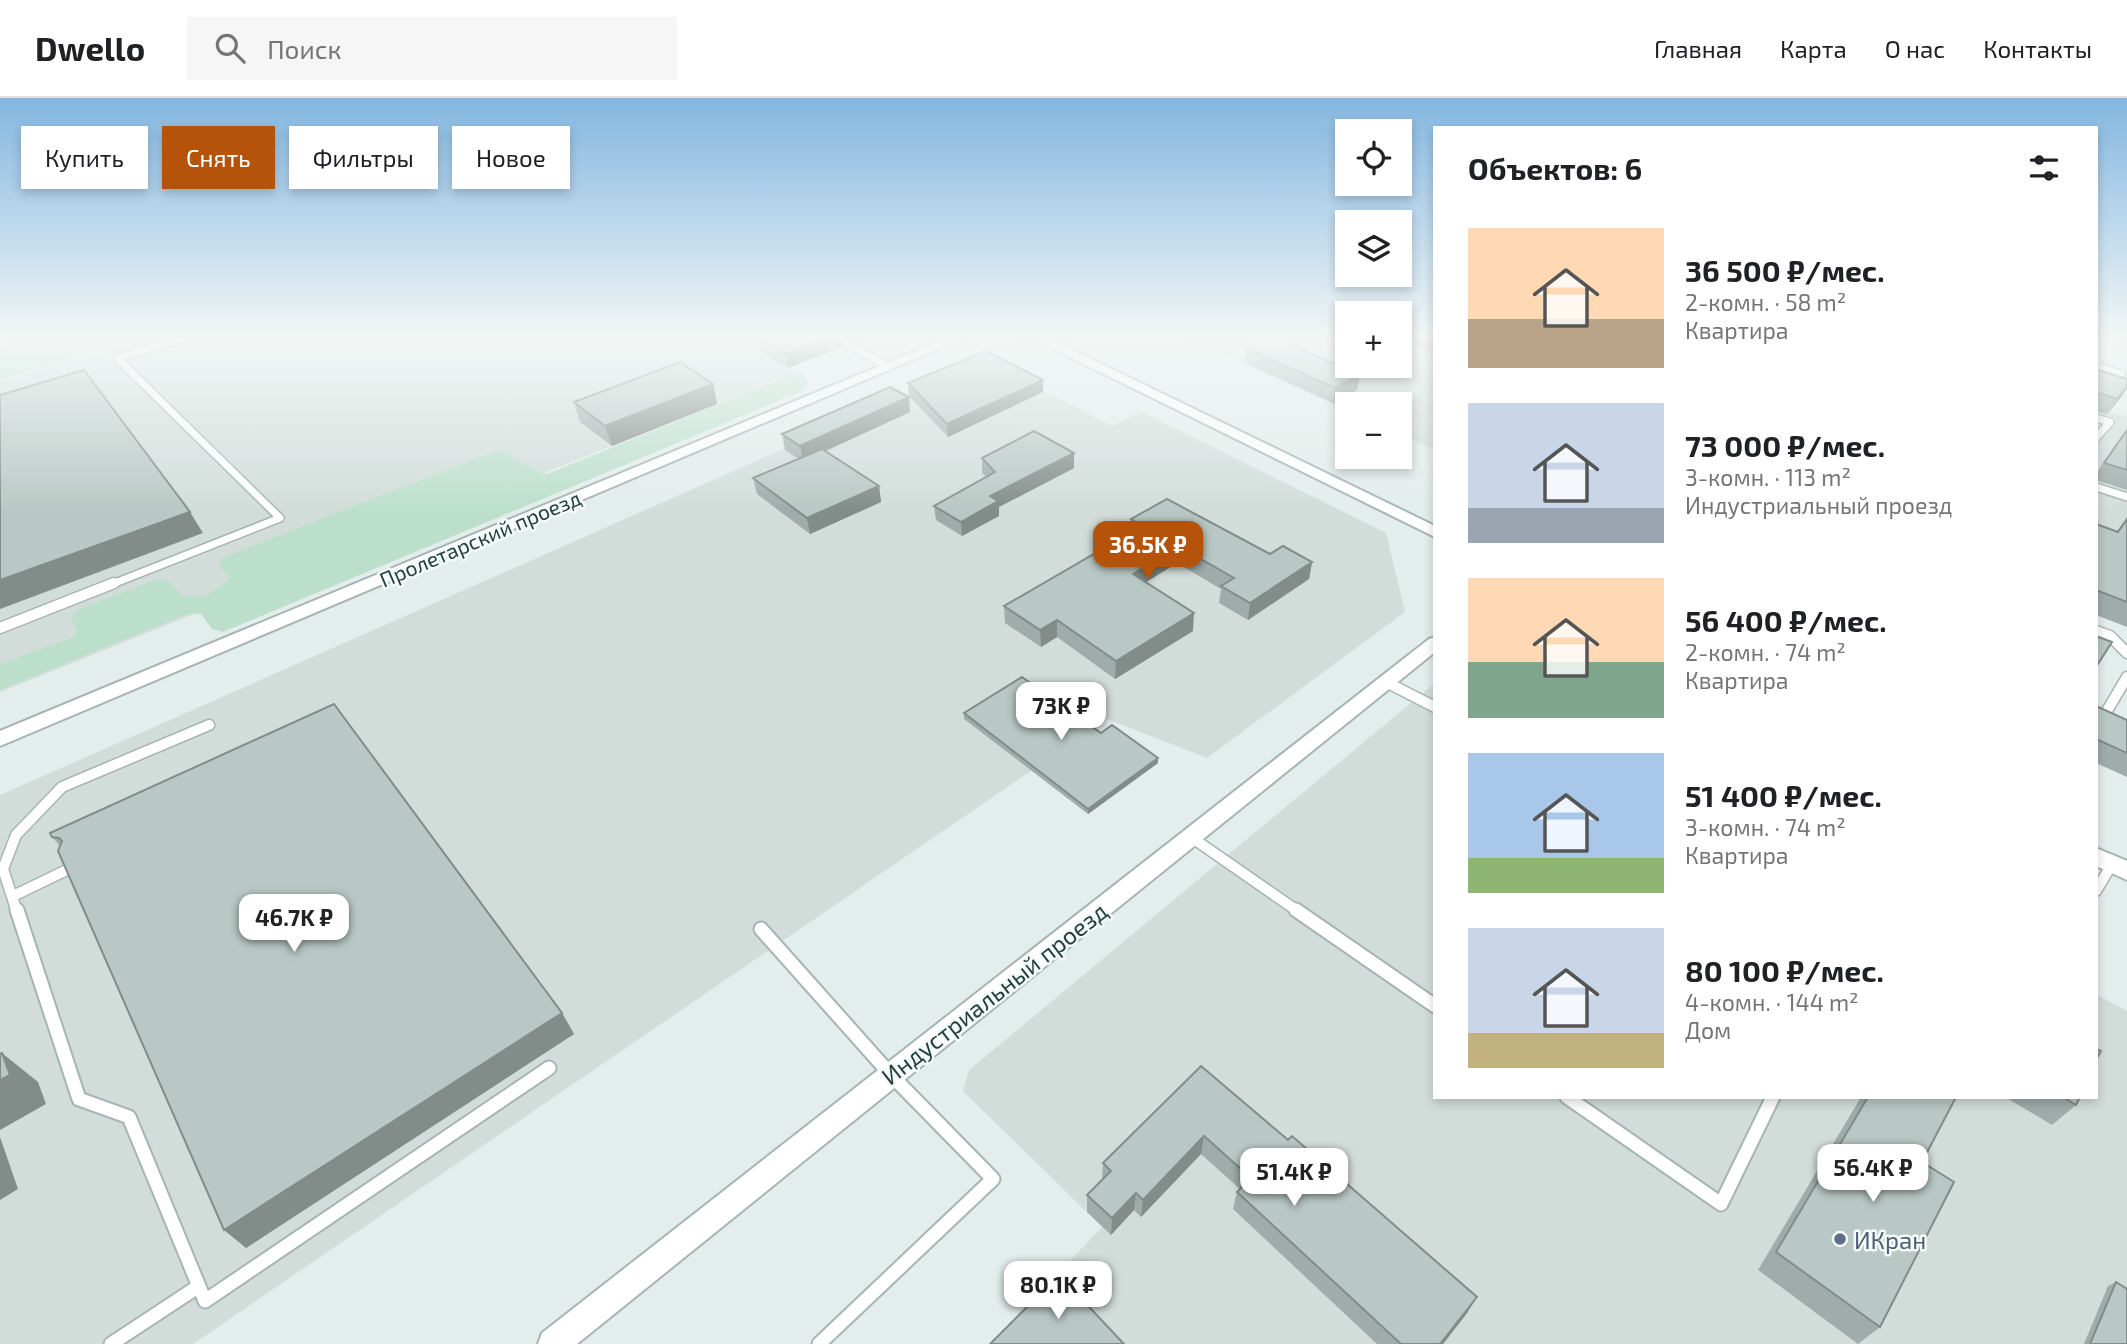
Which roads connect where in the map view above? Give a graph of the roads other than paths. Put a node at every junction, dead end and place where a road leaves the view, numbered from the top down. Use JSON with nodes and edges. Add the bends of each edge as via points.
{"nodes":[{"id":1,"x":155,"y":395,"type":"edge"},
{"id":2,"x":822,"y":395,"type":"edge"},
{"id":3,"x":1154,"y":395,"type":"edge"},
{"id":4,"x":2098,"y":419,"type":"edge"},
{"id":5,"x":2098,"y":436,"type":"edge"},
{"id":6,"x":2098,"y":488,"type":"edge"},
{"id":7,"x":2127,"y":497,"type":"edge"},
{"id":8,"x":1433,"y":532,"type":"edge"},
{"id":9,"x":0,"y":628,"type":"edge"},
{"id":10,"x":2098,"y":632,"type":"edge"},
{"id":11,"x":1433,"y":645,"type":"edge"},
{"id":12,"x":2127,"y":653,"type":"edge"},
{"id":13,"x":2127,"y":677,"type":"edge"},
{"id":14,"x":1386,"y":682,"type":"junction"},
{"id":15,"x":1433,"y":707,"type":"edge"},
{"id":16,"x":2098,"y":720,"type":"edge"},
{"id":17,"x":209,"y":725,"type":"dead end"},
{"id":18,"x":0,"y":739,"type":"edge"},
{"id":19,"x":1191,"y":837,"type":"junction"},
{"id":20,"x":2112,"y":864,"type":"edge"},
{"id":21,"x":75,"y":866,"type":"edge"},
{"id":22,"x":2098,"y":888,"type":"edge"},
{"id":23,"x":13,"y":896,"type":"junction"},
{"id":24,"x":761,"y":929,"type":"dead end"},
{"id":25,"x":1433,"y":1005,"type":"edge"},
{"id":26,"x":549,"y":1068,"type":"dead end"},
{"id":27,"x":891,"y":1075,"type":"junction"},
{"id":28,"x":1570,"y":1099,"type":"edge"},
{"id":29,"x":1772,"y":1099,"type":"edge"},
{"id":30,"x":199,"y":1286,"type":"junction"},
{"id":31,"x":111,"y":1344,"type":"edge"},
{"id":32,"x":553,"y":1344,"type":"edge"},
{"id":33,"x":819,"y":1344,"type":"edge"}],
"edges":[{"from":1,"to":9,"type":"lane","via":[[280,518]]},
{"from":2,"to":18,"type":"street","name":"Пролетарский проезд"},
{"from":3,"to":8,"type":"street"},
{"from":4,"to":5,"type":"lane","via":[[2110,422]]},
{"from":6,"to":7,"type":"lane"},
{"from":10,"to":12,"type":"lane","via":[[2110,635]]},
{"from":11,"to":14,"type":"street","name":"Индустриальный проезд"},
{"from":13,"to":16,"type":"lane"},
{"from":14,"to":15,"type":"lane"},
{"from":14,"to":19,"type":"street","name":"Индустриальный проезд"},
{"from":17,"to":23,"type":"lane","via":[[62,787],[16,835],[3,869]]},
{"from":19,"to":25,"type":"lane"},
{"from":19,"to":27,"type":"street","name":"Индустриальный проезд"},
{"from":20,"to":22,"type":"lane"},
{"from":21,"to":23,"type":"lane"},
{"from":23,"to":30,"type":"lane","via":[[79,1099],[129,1117]]},
{"from":24,"to":27,"type":"lane"},
{"from":26,"to":30,"type":"lane","via":[[205,1301]]},
{"from":27,"to":32,"type":"street","name":"Индустриальный проезд"},
{"from":27,"to":33,"type":"lane","via":[[993,1180]]},
{"from":28,"to":29,"type":"lane","via":[[1721,1204]]},
{"from":30,"to":31,"type":"lane"}]}
